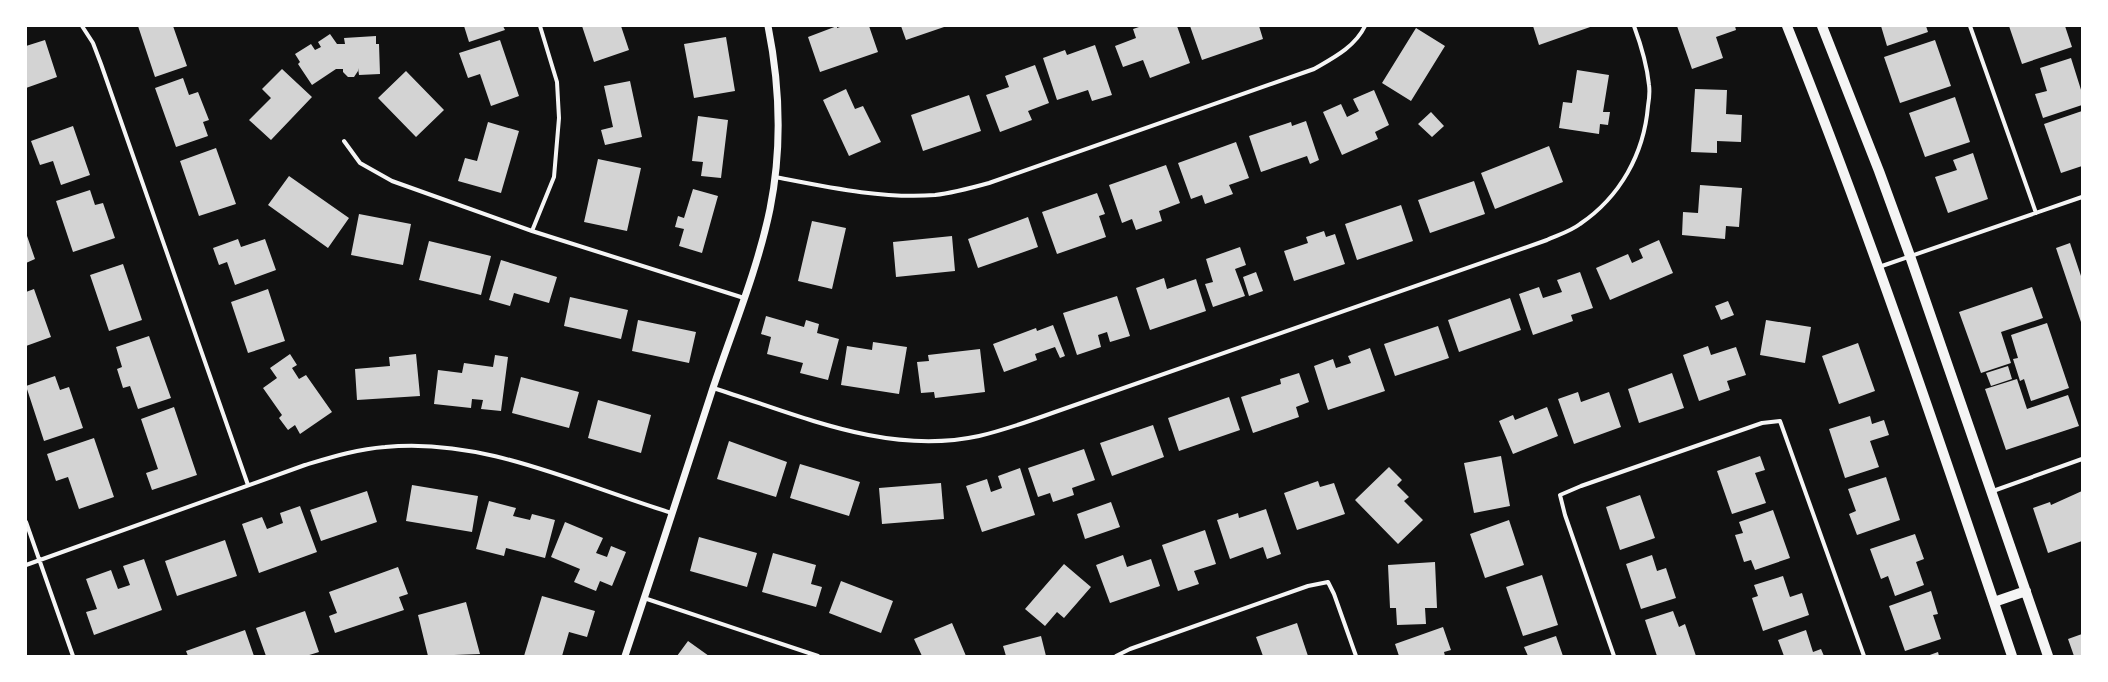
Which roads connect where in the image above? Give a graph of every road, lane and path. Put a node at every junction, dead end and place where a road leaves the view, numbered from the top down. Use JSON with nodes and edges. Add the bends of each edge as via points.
{"nodes":[{"id":1,"x":82,"y":26,"type":"edge"},
{"id":2,"x":540,"y":26,"type":"edge"},
{"id":3,"x":768,"y":26,"type":"edge"},
{"id":4,"x":1365,"y":26,"type":"edge"},
{"id":5,"x":1634,"y":26,"type":"edge"},
{"id":6,"x":1786,"y":26,"type":"edge"},
{"id":7,"x":1822,"y":26,"type":"edge"},
{"id":8,"x":1970,"y":26,"type":"edge"},
{"id":9,"x":344,"y":141,"type":"dead end"},
{"id":10,"x":775,"y":177,"type":"junction"},
{"id":11,"x":2082,"y":197,"type":"edge"},
{"id":12,"x":2036,"y":213,"type":"junction"},
{"id":13,"x":532,"y":231,"type":"junction"},
{"id":14,"x":1910,"y":256,"type":"junction"},
{"id":15,"x":1879,"y":267,"type":"junction"},
{"id":16,"x":744,"y":298,"type":"junction"},
{"id":17,"x":713,"y":388,"type":"junction"},
{"id":18,"x":2082,"y":459,"type":"edge"},
{"id":19,"x":248,"y":485,"type":"junction"},
{"id":20,"x":1992,"y":491,"type":"junction"},
{"id":21,"x":672,"y":513,"type":"junction"},
{"id":22,"x":26,"y":522,"type":"edge"},
{"id":23,"x":40,"y":560,"type":"junction"},
{"id":24,"x":26,"y":565,"type":"edge"},
{"id":25,"x":2026,"y":591,"type":"junction"},
{"id":26,"x":644,"y":598,"type":"junction"},
{"id":27,"x":1994,"y":602,"type":"junction"},
{"id":28,"x":73,"y":656,"type":"edge"},
{"id":29,"x":625,"y":656,"type":"edge"},
{"id":30,"x":818,"y":656,"type":"edge"},
{"id":31,"x":1116,"y":656,"type":"edge"},
{"id":32,"x":1356,"y":656,"type":"edge"},
{"id":33,"x":1614,"y":656,"type":"edge"},
{"id":34,"x":1864,"y":656,"type":"edge"},
{"id":35,"x":2012,"y":656,"type":"edge"},
{"id":36,"x":2048,"y":656,"type":"edge"}],
"edges":[{"from":1,"to":19,"type":"street","via":[[99,57]]},
{"from":2,"to":13,"type":"street","via":[[557,82],[559,118],[554,177]]},
{"from":3,"to":10,"type":"street","via":[[777,84],[778,132]]},
{"from":4,"to":10,"type":"street","via":[[1361,34],[1342,52],[1314,69],[962,191],[910,196]]},
{"from":5,"to":17,"type":"street","via":[[1650,86],[1640,150],[1627,178],[1607,201],[1580,224],[1547,240],[1055,412],[978,436],[940,440],[901,440],[861,434]]},
{"from":6,"to":15,"type":"main road","via":[[1831,135]]},
{"from":7,"to":14,"type":"main road"},
{"from":8,"to":12,"type":"street"},
{"from":9,"to":13,"type":"street","via":[[360,163],[392,181]]},
{"from":10,"to":16,"type":"street","via":[[763,238]]},
{"from":11,"to":12,"type":"street"},
{"from":12,"to":14,"type":"street"},
{"from":13,"to":16,"type":"street"},
{"from":14,"to":15,"type":"street"},
{"from":14,"to":20,"type":"main road"},
{"from":15,"to":27,"type":"main road"},
{"from":16,"to":17,"type":"street"},
{"from":17,"to":21,"type":"street"},
{"from":18,"to":20,"type":"street"},
{"from":19,"to":21,"type":"street","via":[[349,452],[386,446],[433,446],[469,450],[521,464]]},
{"from":19,"to":23,"type":"street"},
{"from":20,"to":25,"type":"main road"},
{"from":21,"to":26,"type":"street"},
{"from":22,"to":23,"type":"street"},
{"from":23,"to":24,"type":"street"},
{"from":23,"to":28,"type":"street"},
{"from":25,"to":27,"type":"main road"},
{"from":25,"to":36,"type":"main road"},
{"from":26,"to":29,"type":"street"},
{"from":26,"to":30,"type":"street"},
{"from":27,"to":35,"type":"main road"},
{"from":31,"to":32,"type":"street","via":[[1301,589],[1328,582]]},
{"from":33,"to":34,"type":"street","via":[[1560,495],[1762,423],[1780,421]]}]}
